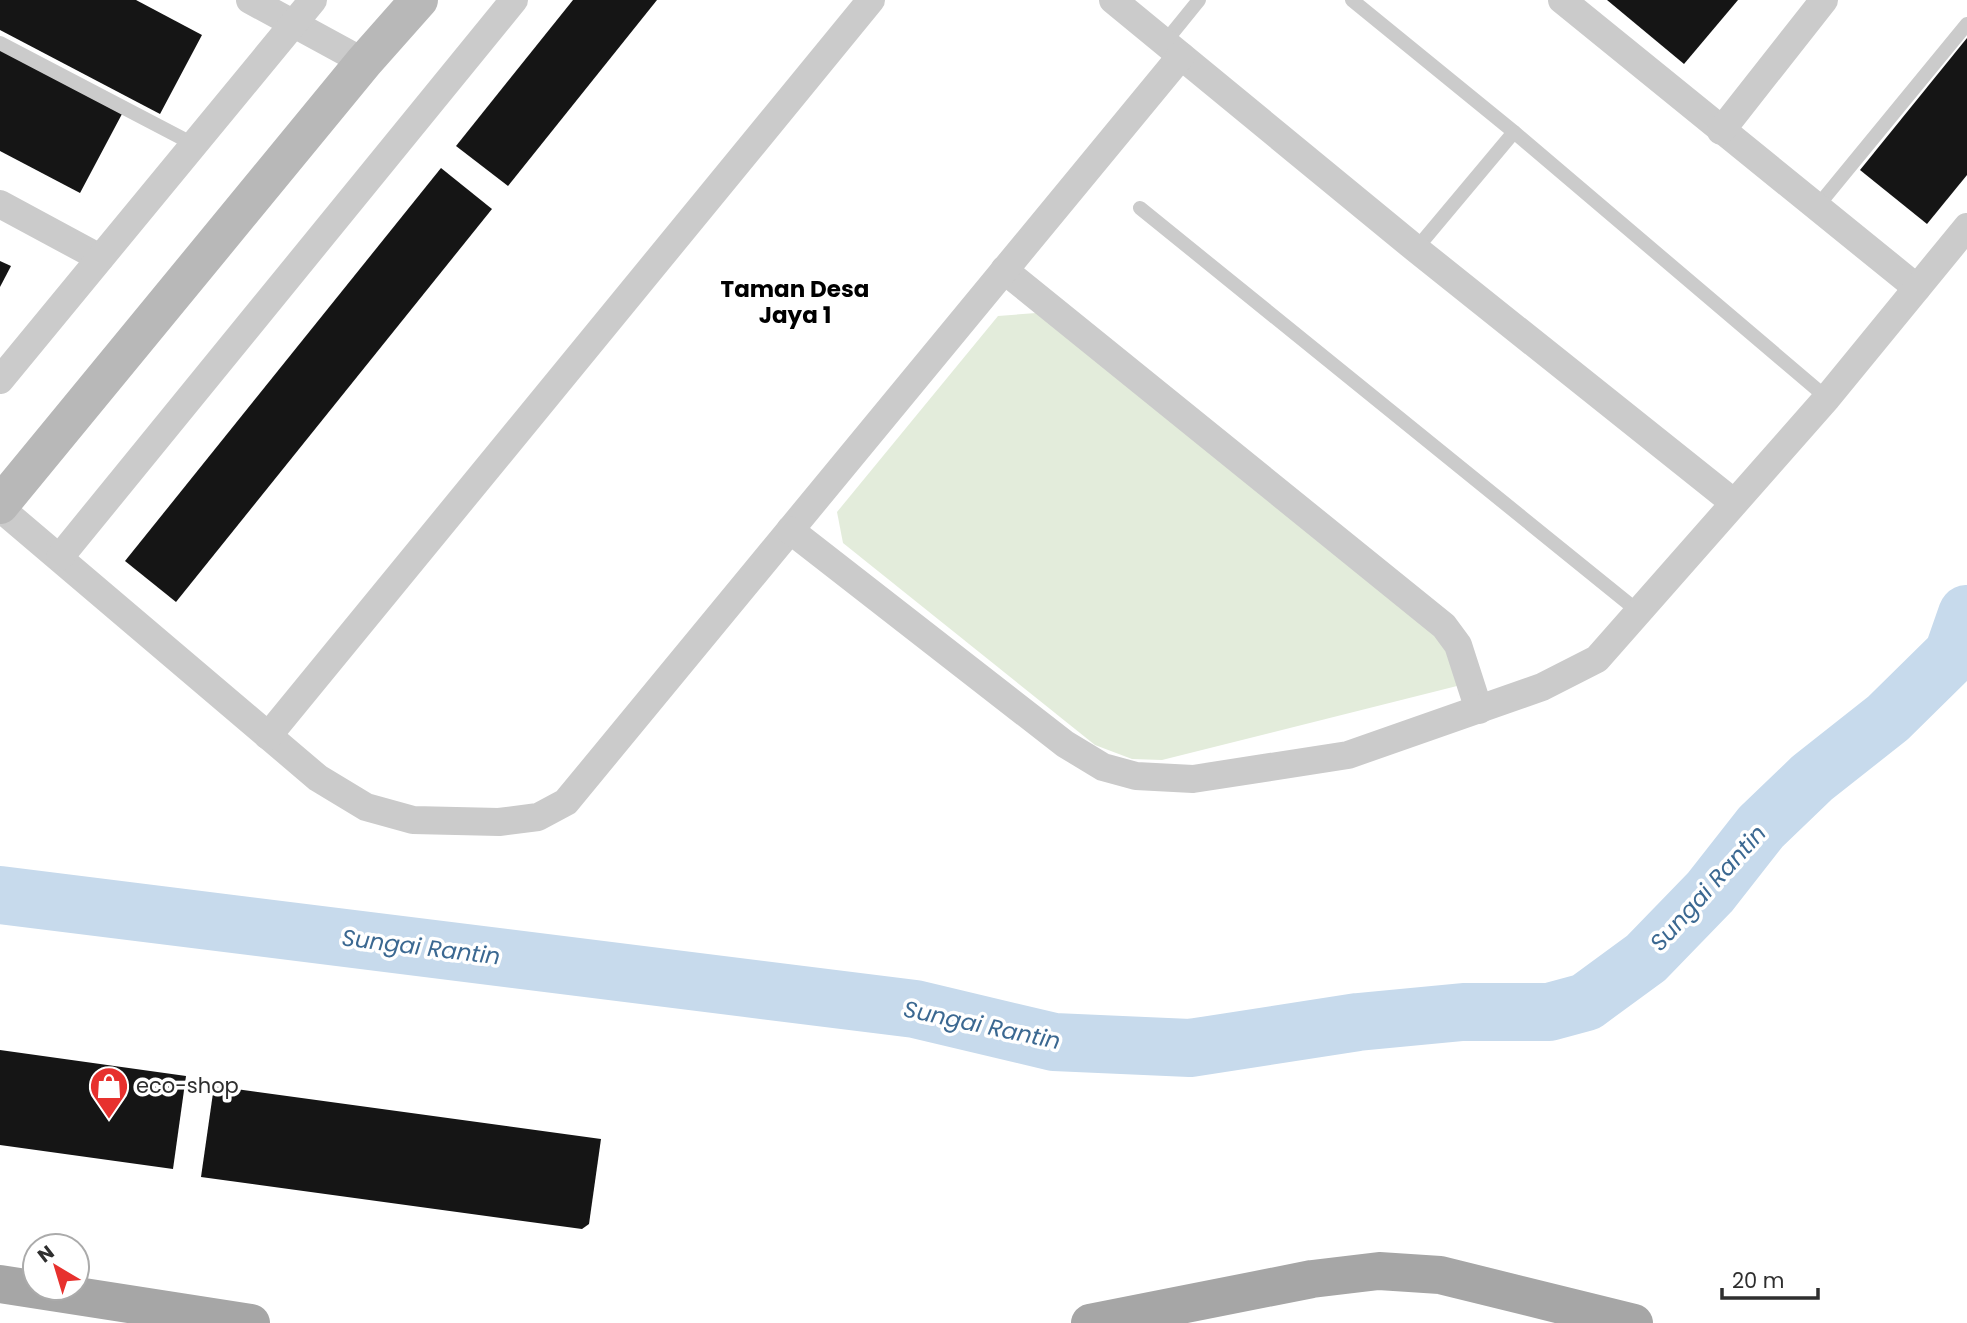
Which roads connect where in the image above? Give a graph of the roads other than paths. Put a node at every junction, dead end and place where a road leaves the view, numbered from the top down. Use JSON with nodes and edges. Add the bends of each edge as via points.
{"nodes":[{"id":1,"x":250,"y":0,"type":"edge"},
{"id":2,"x":313,"y":0,"type":"edge"},
{"id":3,"x":419,"y":0,"type":"edge"},
{"id":4,"x":514,"y":0,"type":"edge"},
{"id":5,"x":871,"y":0,"type":"edge"},
{"id":6,"x":1113,"y":0,"type":"edge"},
{"id":7,"x":1199,"y":0,"type":"edge"},
{"id":8,"x":1352,"y":0,"type":"edge"},
{"id":9,"x":1562,"y":0,"type":"edge"},
{"id":10,"x":1824,"y":0,"type":"edge"},
{"id":11,"x":295,"y":24,"type":"junction"},
{"id":12,"x":1967,"y":24,"type":"edge"},
{"id":13,"x":0,"y":43,"type":"edge"},
{"id":14,"x":1173,"y":49,"type":"junction"},
{"id":15,"x":365,"y":62,"type":"junction"},
{"id":16,"x":1721,"y":131,"type":"junction"},
{"id":17,"x":1514,"y":132,"type":"junction"},
{"id":18,"x":195,"y":145,"type":"junction"},
{"id":19,"x":0,"y":204,"type":"edge"},
{"id":20,"x":1140,"y":208,"type":"dead end"},
{"id":21,"x":1816,"y":208,"type":"junction"},
{"id":22,"x":1967,"y":227,"type":"edge"},
{"id":23,"x":1416,"y":249,"type":"junction"},
{"id":24,"x":100,"y":258,"type":"junction"},
{"id":25,"x":1004,"y":270,"type":"junction"},
{"id":26,"x":1917,"y":288,"type":"junction"},
{"id":27,"x":2,"y":375,"type":"edge"},
{"id":28,"x":1826,"y":398,"type":"junction"},
{"id":29,"x":1733,"y":502,"type":"junction"},
{"id":30,"x":0,"y":507,"type":"edge"},
{"id":31,"x":790,"y":530,"type":"junction"},
{"id":32,"x":60,"y":557,"type":"junction"},
{"id":33,"x":1639,"y":612,"type":"junction"},
{"id":34,"x":1479,"y":710,"type":"junction"},
{"id":35,"x":268,"y":736,"type":"junction"},
{"id":36,"x":0,"y":1284,"type":"edge"},
{"id":37,"x":251,"y":1323,"type":"edge"},
{"id":38,"x":1090,"y":1323,"type":"edge"},
{"id":39,"x":1634,"y":1323,"type":"edge"}],
"edges":[{"from":1,"to":11,"type":"street"},
{"from":2,"to":11,"type":"street"},
{"from":3,"to":15,"type":"street"},
{"from":4,"to":32,"type":"street"},
{"from":5,"to":35,"type":"street"},
{"from":6,"to":14,"type":"street"},
{"from":7,"to":14,"type":"lane"},
{"from":8,"to":17,"type":"lane"},
{"from":9,"to":16,"type":"street"},
{"from":10,"to":16,"type":"street"},
{"from":11,"to":15,"type":"street"},
{"from":11,"to":18,"type":"street"},
{"from":12,"to":21,"type":"lane"},
{"from":13,"to":18,"type":"lane"},
{"from":14,"to":23,"type":"street"},
{"from":14,"to":25,"type":"street"},
{"from":15,"to":30,"type":"street"},
{"from":16,"to":21,"type":"street"},
{"from":17,"to":23,"type":"lane"},
{"from":17,"to":28,"type":"lane"},
{"from":18,"to":24,"type":"street"},
{"from":19,"to":24,"type":"street"},
{"from":20,"to":33,"type":"lane"},
{"from":21,"to":26,"type":"street"},
{"from":22,"to":26,"type":"street"},
{"from":23,"to":29,"type":"street"},
{"from":24,"to":27,"type":"street"},
{"from":25,"to":31,"type":"street"},
{"from":25,"to":34,"type":"street","via":[[1444,626],[1458,645]]},
{"from":26,"to":28,"type":"street"},
{"from":28,"to":29,"type":"street"},
{"from":29,"to":33,"type":"street"},
{"from":30,"to":32,"type":"street"},
{"from":31,"to":34,"type":"street","via":[[1065,744],[1103,767],[1136,776],[1193,779],[1348,755]]},
{"from":31,"to":35,"type":"street","via":[[566,802],[538,817],[499,822],[413,820],[366,807],[318,778]]},
{"from":32,"to":35,"type":"street"},
{"from":33,"to":34,"type":"street","via":[[1597,659],[1542,687]]},
{"from":36,"to":37,"type":"main road"},
{"from":38,"to":39,"type":"main road","via":[[1312,1279],[1379,1271],[1440,1275]]}]}
